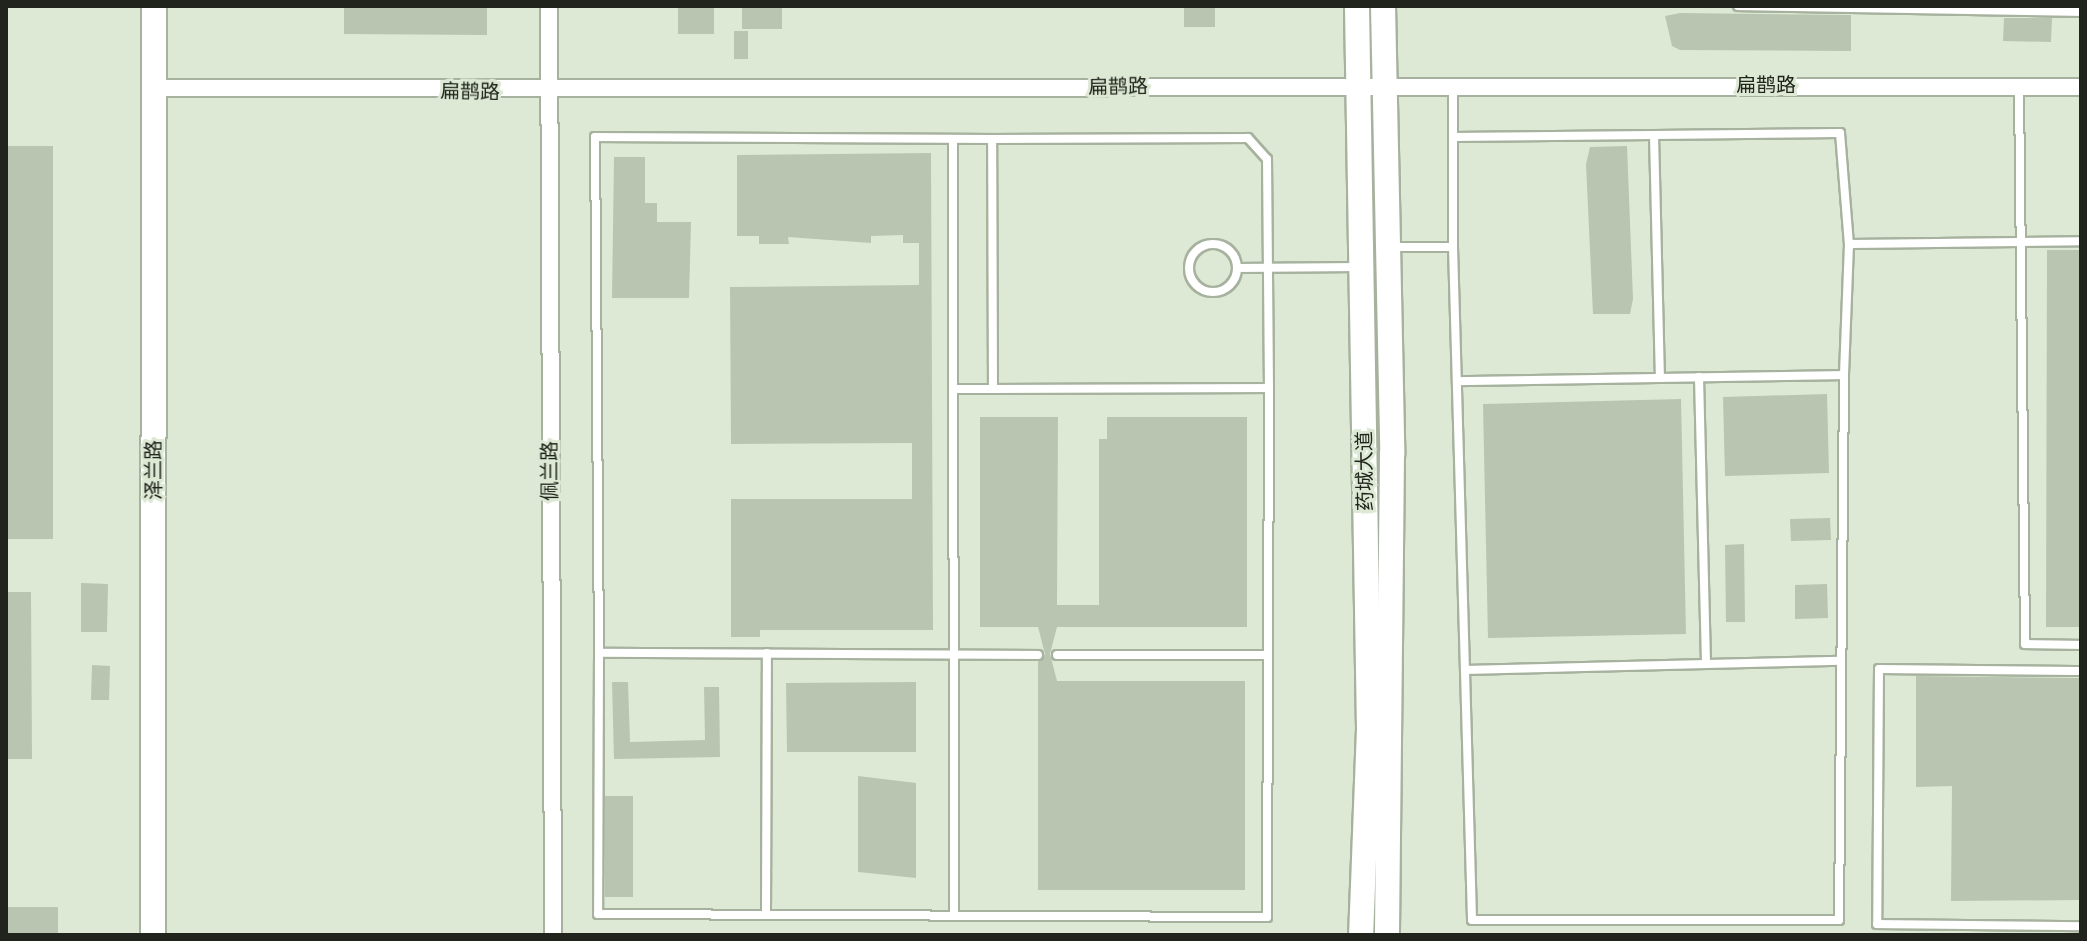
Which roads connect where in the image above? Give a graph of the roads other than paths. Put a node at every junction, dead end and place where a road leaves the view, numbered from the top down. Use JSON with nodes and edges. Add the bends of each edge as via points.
{"nodes":[{"id":1,"x":154,"y":6,"type":"edge"},
{"id":2,"x":549,"y":6,"type":"edge"},
{"id":3,"x":1357,"y":6,"type":"edge"},
{"id":4,"x":1383,"y":6,"type":"edge"},
{"id":5,"x":1738,"y":6,"type":"edge"},
{"id":6,"x":2081,"y":12,"type":"edge"},
{"id":7,"x":1385,"y":84,"type":"junction"},
{"id":8,"x":1453,"y":84,"type":"junction"},
{"id":9,"x":1359,"y":85,"type":"junction"},
{"id":10,"x":2019,"y":86,"type":"junction"},
{"id":11,"x":2081,"y":87,"type":"edge"},
{"id":12,"x":154,"y":88,"type":"junction"},
{"id":13,"x":548,"y":92,"type":"junction"},
{"id":14,"x":1654,"y":135,"type":"junction"},
{"id":15,"x":1453,"y":137,"type":"junction"},
{"id":16,"x":953,"y":139,"type":"junction"},
{"id":17,"x":992,"y":139,"type":"junction"},
{"id":18,"x":2019,"y":241,"type":"junction"},
{"id":19,"x":2081,"y":241,"type":"edge"},
{"id":20,"x":1849,"y":244,"type":"junction"},
{"id":21,"x":1388,"y":247,"type":"junction"},
{"id":22,"x":1453,"y":247,"type":"junction"},
{"id":23,"x":1362,"y":267,"type":"junction"},
{"id":24,"x":1237,"y":268,"type":"junction"},
{"id":25,"x":1266,"y":268,"type":"junction"},
{"id":26,"x":1844,"y":375,"type":"junction"},
{"id":27,"x":1699,"y":377,"type":"junction"},
{"id":28,"x":1660,"y":378,"type":"junction"},
{"id":29,"x":1457,"y":381,"type":"junction"},
{"id":30,"x":1269,"y":388,"type":"junction"},
{"id":31,"x":954,"y":389,"type":"junction"},
{"id":32,"x":993,"y":389,"type":"junction"},
{"id":33,"x":2081,"y":645,"type":"edge"},
{"id":34,"x":599,"y":653,"type":"junction"},
{"id":35,"x":767,"y":653,"type":"junction"},
{"id":36,"x":954,"y":654,"type":"junction"},
{"id":37,"x":1038,"y":655,"type":"dead end"},
{"id":38,"x":1057,"y":655,"type":"dead end"},
{"id":39,"x":1268,"y":655,"type":"junction"},
{"id":40,"x":1841,"y":661,"type":"junction"},
{"id":41,"x":1706,"y":664,"type":"junction"},
{"id":42,"x":1465,"y":670,"type":"junction"},
{"id":43,"x":2081,"y":671,"type":"edge"},
{"id":44,"x":766,"y":915,"type":"junction"},
{"id":45,"x":954,"y":916,"type":"junction"},
{"id":46,"x":2081,"y":926,"type":"edge"},
{"id":47,"x":153,"y":935,"type":"edge"},
{"id":48,"x":553,"y":935,"type":"edge"},
{"id":49,"x":1361,"y":935,"type":"edge"},
{"id":50,"x":1387,"y":935,"type":"edge"}],
"edges":[{"from":1,"to":12,"type":"main road","name":"泽兰路"},
{"from":2,"to":13,"type":"street","name":"佩兰路"},
{"from":3,"to":9,"type":"main road","name":"药城大道"},
{"from":4,"to":7,"type":"main road","name":"药城大道"},
{"from":5,"to":6,"type":"lane"},
{"from":7,"to":8,"type":"street","name":"扁鹊路"},
{"from":7,"to":9,"type":"street","name":"扁鹊路"},
{"from":7,"to":21,"type":"main road","name":"药城大道"},
{"from":8,"to":10,"type":"street","name":"扁鹊路"},
{"from":8,"to":15,"type":"lane"},
{"from":9,"to":13,"type":"street","name":"扁鹊路"},
{"from":9,"to":23,"type":"main road","name":"药城大道"},
{"from":10,"to":11,"type":"street","name":"扁鹊路"},
{"from":10,"to":18,"type":"lane"},
{"from":12,"to":13,"type":"street","name":"扁鹊路"},
{"from":12,"to":47,"type":"main road","name":"泽兰路"},
{"from":13,"to":48,"type":"street","name":"佩兰路"},
{"from":14,"to":15,"type":"lane"},
{"from":14,"to":20,"type":"lane","via":[[1840,133]]},
{"from":14,"to":28,"type":"lane"},
{"from":15,"to":22,"type":"lane"},
{"from":16,"to":17,"type":"lane"},
{"from":16,"to":31,"type":"lane"},
{"from":16,"to":34,"type":"lane","via":[[595,137]]},
{"from":17,"to":25,"type":"lane","via":[[1248,138],[1267,159]]},
{"from":17,"to":32,"type":"lane"},
{"from":18,"to":19,"type":"lane"},
{"from":18,"to":20,"type":"lane"},
{"from":18,"to":33,"type":"lane","via":[[2025,644]]},
{"from":20,"to":26,"type":"lane"},
{"from":21,"to":22,"type":"lane"},
{"from":21,"to":50,"type":"main road","name":"药城大道"},
{"from":22,"to":29,"type":"lane"},
{"from":23,"to":25,"type":"lane"},
{"from":23,"to":49,"type":"main road","name":"药城大道","via":[[1369,729]]},
{"from":24,"to":24,"type":"lane","via":[[1227,248],[1213,243],[1199,248],[1189,268],[1193,282],[1213,292],[1232,282]]},
{"from":24,"to":25,"type":"lane"},
{"from":25,"to":30,"type":"lane"},
{"from":26,"to":27,"type":"lane"},
{"from":26,"to":40,"type":"lane"},
{"from":27,"to":28,"type":"lane"},
{"from":27,"to":41,"type":"lane"},
{"from":28,"to":29,"type":"lane"},
{"from":29,"to":42,"type":"lane"},
{"from":30,"to":32,"type":"lane"},
{"from":30,"to":39,"type":"lane"},
{"from":31,"to":32,"type":"lane"},
{"from":31,"to":36,"type":"lane"},
{"from":34,"to":35,"type":"lane"},
{"from":34,"to":44,"type":"lane","via":[[598,914]]},
{"from":35,"to":36,"type":"lane"},
{"from":35,"to":44,"type":"lane"},
{"from":36,"to":37,"type":"lane"},
{"from":36,"to":45,"type":"lane"},
{"from":38,"to":39,"type":"lane"},
{"from":39,"to":45,"type":"lane","via":[[1267,917]]},
{"from":40,"to":41,"type":"lane"},
{"from":40,"to":42,"type":"lane","via":[[1839,920],[1472,920]]},
{"from":41,"to":42,"type":"lane"},
{"from":43,"to":46,"type":"lane","via":[[1879,669],[1877,924]]},
{"from":44,"to":45,"type":"lane"}]}
